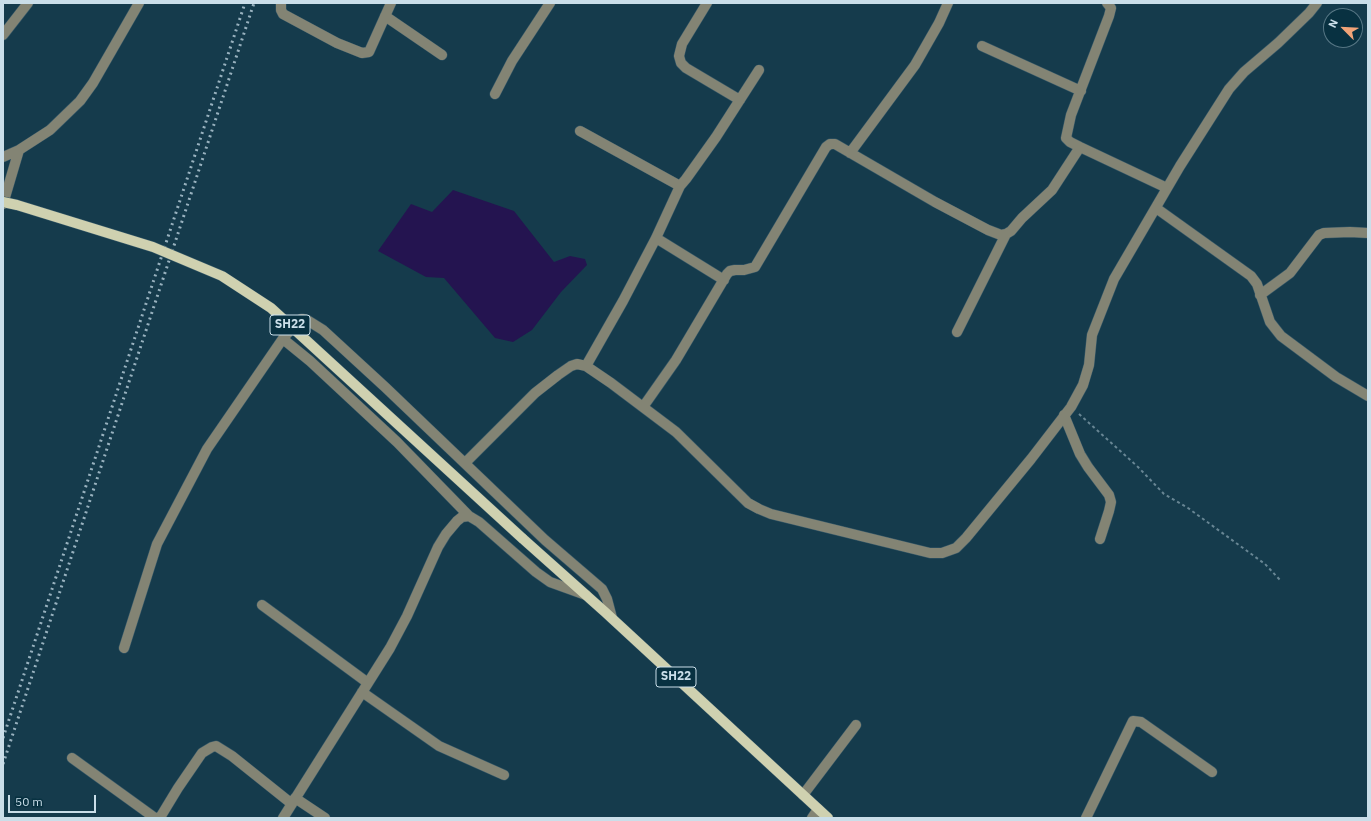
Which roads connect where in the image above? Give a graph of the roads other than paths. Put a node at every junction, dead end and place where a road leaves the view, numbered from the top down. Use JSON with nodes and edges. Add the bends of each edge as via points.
{"nodes":[{"id":1,"x":28,"y":3,"type":"edge"},
{"id":2,"x":139,"y":3,"type":"edge"},
{"id":3,"x":282,"y":3,"type":"edge"},
{"id":4,"x":391,"y":3,"type":"edge"},
{"id":5,"x":550,"y":3,"type":"edge"},
{"id":6,"x":707,"y":3,"type":"edge"},
{"id":7,"x":948,"y":3,"type":"edge"},
{"id":8,"x":1107,"y":3,"type":"edge"},
{"id":9,"x":1317,"y":3,"type":"edge"},
{"id":10,"x":385,"y":16,"type":"junction"},
{"id":11,"x":3,"y":35,"type":"edge"},
{"id":12,"x":982,"y":46,"type":"dead end"},
{"id":13,"x":442,"y":54,"type":"dead end"},
{"id":14,"x":759,"y":70,"type":"dead end"},
{"id":15,"x":1080,"y":91,"type":"junction"},
{"id":16,"x":495,"y":94,"type":"dead end"},
{"id":17,"x":740,"y":100,"type":"junction"},
{"id":18,"x":580,"y":131,"type":"dead end"},
{"id":19,"x":1080,"y":147,"type":"junction"},
{"id":20,"x":19,"y":150,"type":"junction"},
{"id":21,"x":850,"y":153,"type":"junction"},
{"id":22,"x":3,"y":157,"type":"edge"},
{"id":23,"x":680,"y":186,"type":"junction"},
{"id":24,"x":1167,"y":188,"type":"junction"},
{"id":25,"x":3,"y":203,"type":"edge"},
{"id":26,"x":1156,"y":208,"type":"junction"},
{"id":27,"x":1368,"y":233,"type":"edge"},
{"id":28,"x":1006,"y":234,"type":"junction"},
{"id":29,"x":656,"y":238,"type":"junction"},
{"id":30,"x":724,"y":280,"type":"junction"},
{"id":31,"x":1260,"y":295,"type":"junction"},
{"id":32,"x":957,"y":332,"type":"dead end"},
{"id":33,"x":283,"y":339,"type":"junction"},
{"id":34,"x":586,"y":366,"type":"junction"},
{"id":35,"x":1368,"y":396,"type":"edge"},
{"id":36,"x":643,"y":407,"type":"junction"},
{"id":37,"x":1064,"y":415,"type":"junction"},
{"id":38,"x":465,"y":463,"type":"junction"},
{"id":39,"x":469,"y":516,"type":"junction"},
{"id":40,"x":1100,"y":539,"type":"dead end"},
{"id":41,"x":586,"y":595,"type":"junction"},
{"id":42,"x":262,"y":605,"type":"dead end"},
{"id":43,"x":612,"y":618,"type":"junction"},
{"id":44,"x":124,"y":648,"type":"dead end"},
{"id":45,"x":368,"y":683,"type":"junction"},
{"id":46,"x":362,"y":692,"type":"junction"},
{"id":47,"x":856,"y":725,"type":"dead end"},
{"id":48,"x":72,"y":758,"type":"dead end"},
{"id":49,"x":1212,"y":772,"type":"dead end"},
{"id":50,"x":504,"y":775,"type":"dead end"},
{"id":51,"x":803,"y":795,"type":"junction"},
{"id":52,"x":294,"y":801,"type":"junction"},
{"id":53,"x":818,"y":809,"type":"junction"},
{"id":54,"x":157,"y":818,"type":"edge"},
{"id":55,"x":283,"y":818,"type":"edge"},
{"id":56,"x":325,"y":818,"type":"edge"},
{"id":57,"x":812,"y":818,"type":"edge"},
{"id":58,"x":828,"y":818,"type":"edge"},
{"id":59,"x":1086,"y":818,"type":"edge"}],
"edges":[{"from":1,"to":11,"type":"street"},
{"from":2,"to":20,"type":"street","via":[[80,101],[50,130]]},
{"from":3,"to":10,"type":"street","via":[[283,14],[337,43],[362,53],[369,52]]},
{"from":4,"to":10,"type":"street"},
{"from":5,"to":16,"type":"street","via":[[512,60]]},
{"from":6,"to":17,"type":"street","via":[[682,44],[679,56],[681,62],[686,68]]},
{"from":7,"to":21,"type":"street","via":[[915,65]]},
{"from":8,"to":15,"type":"street","via":[[1110,16]]},
{"from":9,"to":24,"type":"street","via":[[1229,89]]},
{"from":10,"to":13,"type":"street"},
{"from":12,"to":15,"type":"street"},
{"from":14,"to":17,"type":"street"},
{"from":15,"to":19,"type":"street","via":[[1066,138]]},
{"from":17,"to":23,"type":"street"},
{"from":18,"to":23,"type":"street"},
{"from":19,"to":24,"type":"street"},
{"from":19,"to":28,"type":"street","via":[[1052,190]]},
{"from":20,"to":22,"type":"street"},
{"from":20,"to":25,"type":"street"},
{"from":21,"to":28,"type":"street","via":[[988,230],[1001,235]]},
{"from":21,"to":30,"type":"street","via":[[835,144],[826,147],[755,266],[730,271]]},
{"from":23,"to":29,"type":"street"},
{"from":24,"to":26,"type":"street"},
{"from":25,"to":41,"type":"main road","number":"SH22","bridge":true,"via":[[24,207],[153,247],[222,276],[271,308]]},
{"from":26,"to":31,"type":"street","via":[[1251,276]]},
{"from":26,"to":37,"type":"street","via":[[1114,280],[1092,335],[1089,365],[1083,385]]},
{"from":27,"to":31,"type":"street","via":[[1319,235],[1290,273]]},
{"from":28,"to":32,"type":"street"},
{"from":29,"to":30,"type":"street"},
{"from":29,"to":34,"type":"street"},
{"from":30,"to":36,"type":"street","via":[[676,360]]},
{"from":31,"to":35,"type":"street","via":[[1270,322],[1281,336],[1336,377]]},
{"from":33,"to":38,"type":"street","via":[[301,319],[323,330]]},
{"from":33,"to":39,"type":"street","via":[[397,442]]},
{"from":33,"to":44,"type":"street","via":[[207,449],[157,544]]},
{"from":34,"to":36,"type":"street"},
{"from":34,"to":38,"type":"street","via":[[571,366],[535,393]]},
{"from":36,"to":37,"type":"street","via":[[676,432],[748,503],[759,509],[930,553],[942,553],[956,548],[966,538],[1032,459]]},
{"from":37,"to":40,"type":"street","via":[[1080,454],[1109,495],[1111,502]]},
{"from":38,"to":43,"type":"street","via":[[545,540],[602,589]]},
{"from":39,"to":41,"type":"street","via":[[550,582]]},
{"from":39,"to":45,"type":"street","via":[[457,521],[438,547],[407,616]]},
{"from":41,"to":43,"type":"main road","number":"SH22"},
{"from":42,"to":45,"type":"street"},
{"from":43,"to":51,"type":"main road","number":"SH22"},
{"from":45,"to":46,"type":"street"},
{"from":46,"to":50,"type":"street","via":[[439,746]]},
{"from":46,"to":52,"type":"street"},
{"from":47,"to":51,"type":"street"},
{"from":48,"to":54,"type":"street"},
{"from":49,"to":59,"type":"street","via":[[1141,722],[1134,721]]},
{"from":51,"to":53,"type":"main road","number":"SH22"},
{"from":52,"to":54,"type":"street","via":[[216,746],[202,753],[161,816]]},
{"from":52,"to":55,"type":"street"},
{"from":52,"to":56,"type":"street"},
{"from":53,"to":57,"type":"street"},
{"from":53,"to":58,"type":"main road","number":"SH22"}]}
